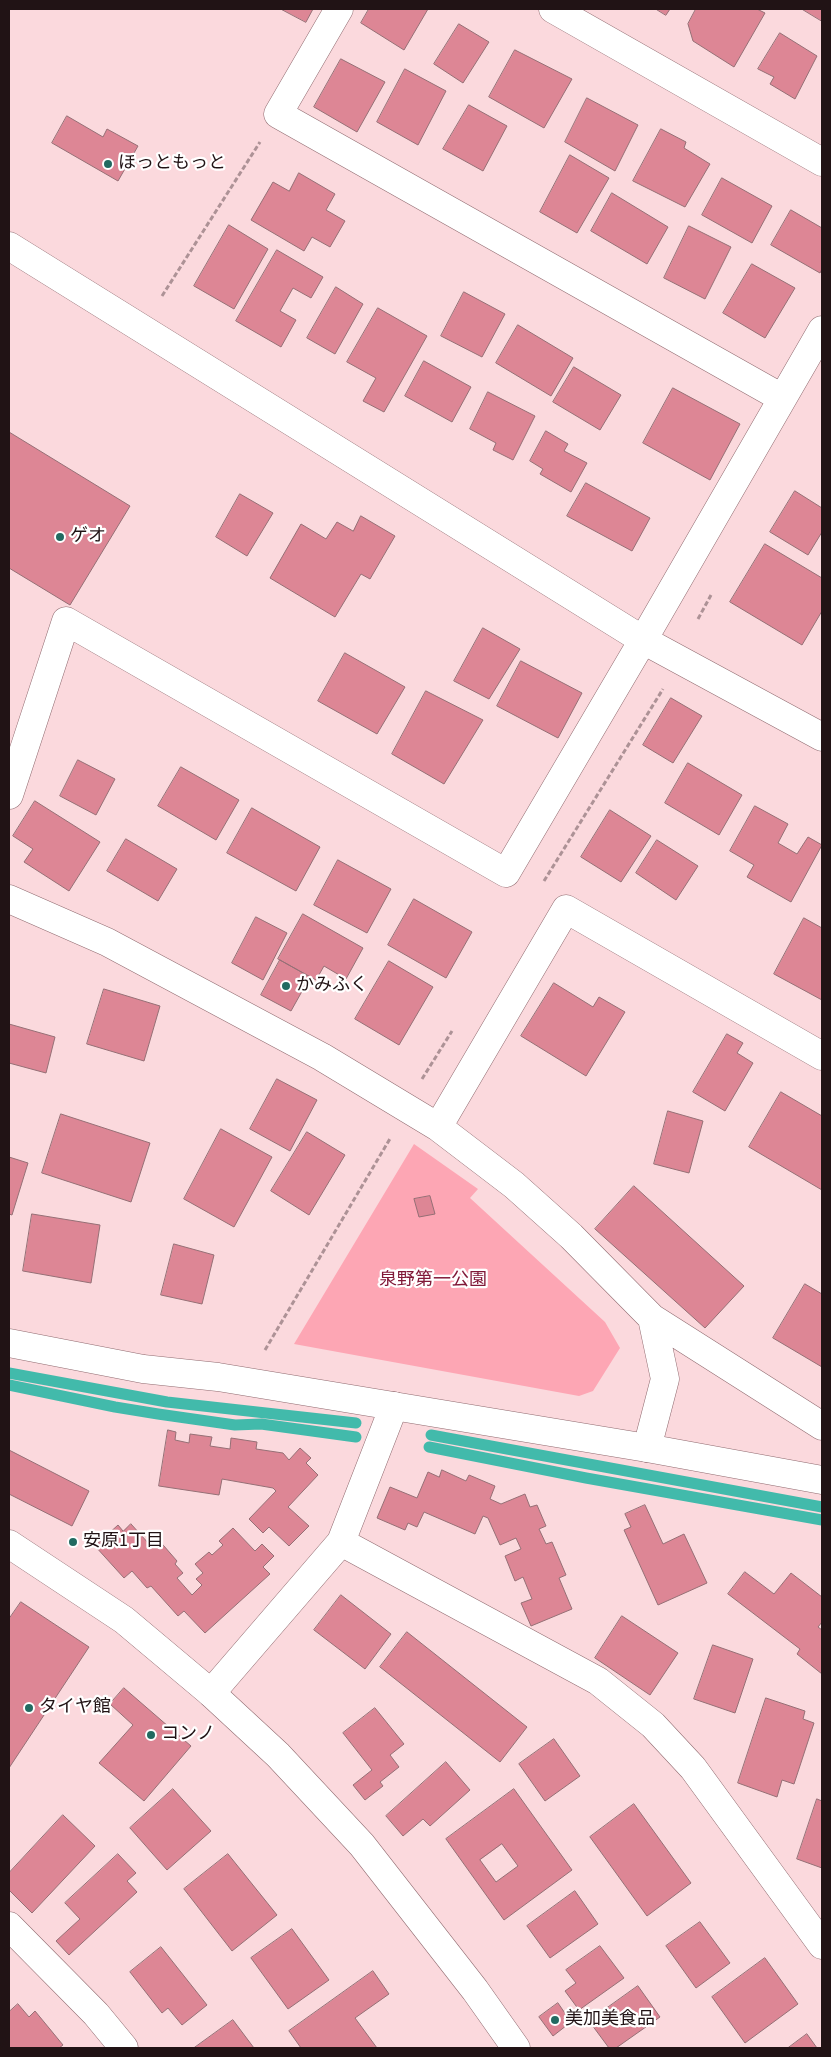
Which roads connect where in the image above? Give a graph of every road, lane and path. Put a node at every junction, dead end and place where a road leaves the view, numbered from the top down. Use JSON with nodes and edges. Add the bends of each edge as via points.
{"nodes":[{"id":1,"x":339,"y":9,"type":"edge"},
{"id":2,"x":553,"y":9,"type":"edge"},
{"id":3,"x":278,"y":114,"type":"junction"},
{"id":4,"x":822,"y":162,"type":"edge"},
{"id":5,"x":9,"y":246,"type":"edge"},
{"id":6,"x":162,"y":296,"type":"dead end"},
{"id":7,"x":822,"y":330,"type":"edge"},
{"id":8,"x":782,"y":398,"type":"junction"},
{"id":9,"x":643,"y":640,"type":"junction"},
{"id":10,"x":822,"y":737,"type":"edge"},
{"id":11,"x":9,"y":795,"type":"edge"},
{"id":12,"x":9,"y":899,"type":"edge"},
{"id":13,"x":822,"y":1056,"type":"edge"},
{"id":14,"x":406,"y":1106,"type":"junction"},
{"id":15,"x":438,"y":1127,"type":"junction"},
{"id":16,"x":652,"y":1318,"type":"junction"},
{"id":17,"x":9,"y":1343,"type":"edge"},
{"id":18,"x":266,"y":1350,"type":"dead end"},
{"id":19,"x":394,"y":1406,"type":"junction"},
{"id":20,"x":822,"y":1426,"type":"edge"},
{"id":21,"x":647,"y":1448,"type":"junction"},
{"id":22,"x":822,"y":1480,"type":"edge"},
{"id":23,"x":341,"y":1542,"type":"junction"},
{"id":24,"x":9,"y":1544,"type":"edge"},
{"id":25,"x":211,"y":1692,"type":"junction"},
{"id":26,"x":9,"y":1926,"type":"edge"},
{"id":27,"x":822,"y":1946,"type":"edge"},
{"id":28,"x":124,"y":2048,"type":"edge"},
{"id":29,"x":516,"y":2048,"type":"edge"}],
"edges":[{"from":1,"to":3,"type":"street"},
{"from":2,"to":4,"type":"street"},
{"from":3,"to":6,"type":"path"},
{"from":3,"to":8,"type":"street"},
{"from":5,"to":9,"type":"street"},
{"from":7,"to":8,"type":"street"},
{"from":8,"to":9,"type":"street"},
{"from":9,"to":10,"type":"street"},
{"from":9,"to":11,"type":"street","via":[[506,873],[66,621]]},
{"from":12,"to":14,"type":"street","via":[[107,942],[322,1057]]},
{"from":13,"to":15,"type":"street","via":[[566,909]]},
{"from":14,"to":15,"type":"street"},
{"from":14,"to":18,"type":"path"},
{"from":15,"to":16,"type":"street","via":[[550,1217]]},
{"from":16,"to":20,"type":"street"},
{"from":16,"to":21,"type":"street","via":[[665,1380]]},
{"from":17,"to":19,"type":"street","via":[[143,1369],[218,1377]]},
{"from":19,"to":21,"type":"street"},
{"from":19,"to":23,"type":"street"},
{"from":21,"to":22,"type":"street"},
{"from":23,"to":25,"type":"street"},
{"from":23,"to":27,"type":"street","via":[[598,1681],[653,1725],[692,1768]]},
{"from":24,"to":25,"type":"street","via":[[124,1620]]},
{"from":25,"to":29,"type":"street","via":[[278,1754],[362,1845]]},
{"from":26,"to":28,"type":"street","via":[[96,2014]]}]}
